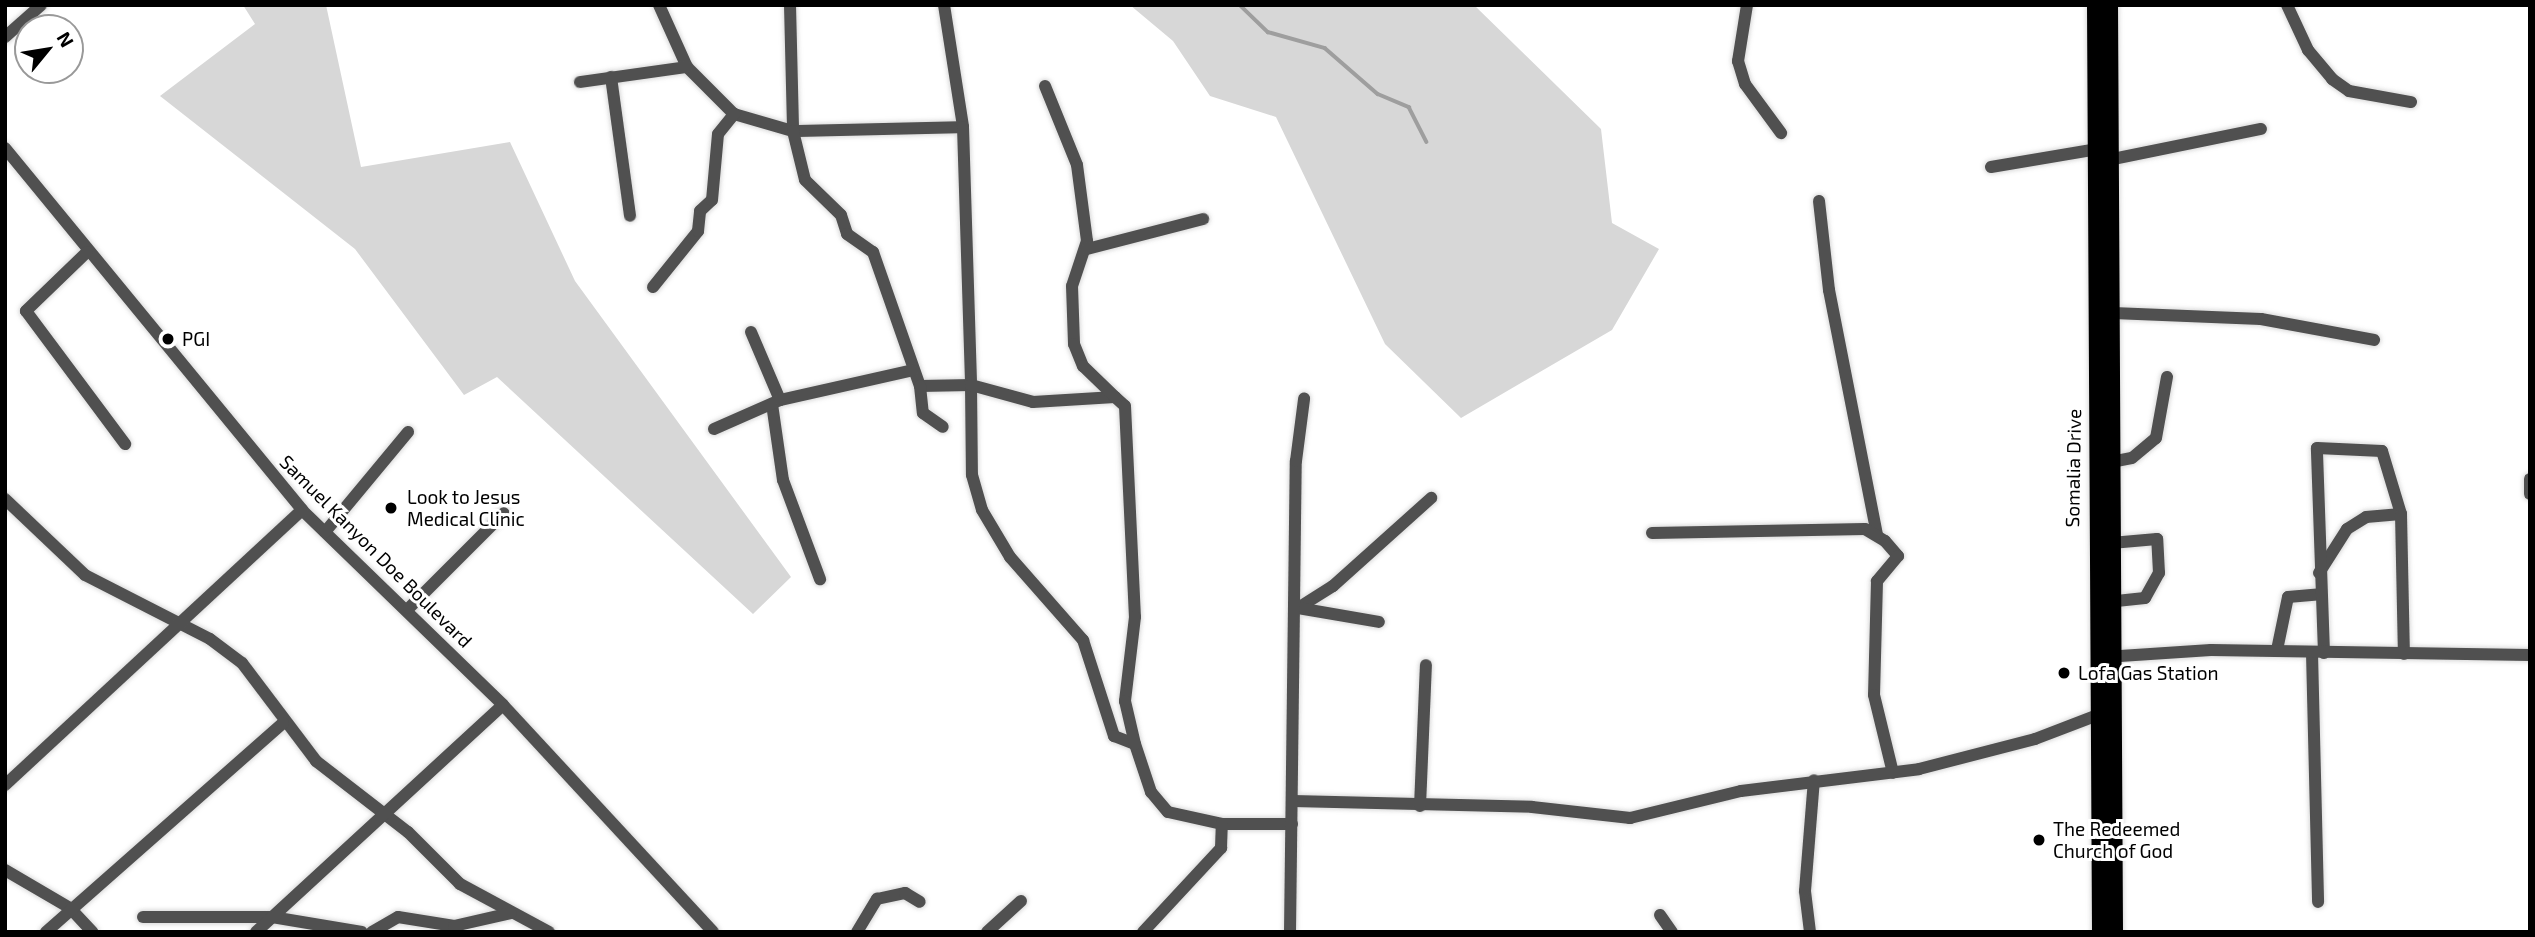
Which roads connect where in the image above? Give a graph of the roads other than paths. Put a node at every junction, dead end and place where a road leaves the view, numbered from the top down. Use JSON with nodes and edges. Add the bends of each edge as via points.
{"nodes":[{"id":1,"x":41,"y":5,"type":"edge"},
{"id":2,"x":660,"y":5,"type":"edge"},
{"id":3,"x":790,"y":5,"type":"edge"},
{"id":4,"x":944,"y":5,"type":"edge"},
{"id":5,"x":1748,"y":5,"type":"edge"},
{"id":6,"x":2095,"y":5,"type":"edge"},
{"id":7,"x":2110,"y":5,"type":"edge"},
{"id":8,"x":2287,"y":5,"type":"edge"},
{"id":9,"x":5,"y":37,"type":"edge"},
{"id":10,"x":687,"y":67,"type":"junction"},
{"id":11,"x":611,"y":77,"type":"junction"},
{"id":12,"x":580,"y":82,"type":"dead end"},
{"id":13,"x":1045,"y":86,"type":"dead end"},
{"id":14,"x":2412,"y":102,"type":"dead end"},
{"id":15,"x":734,"y":114,"type":"junction"},
{"id":16,"x":963,"y":127,"type":"junction"},
{"id":17,"x":2260,"y":129,"type":"dead end"},
{"id":18,"x":793,"y":131,"type":"junction"},
{"id":19,"x":1781,"y":133,"type":"dead end"},
{"id":20,"x":5,"y":148,"type":"edge"},
{"id":21,"x":2097,"y":149,"type":"junction"},
{"id":22,"x":2113,"y":159,"type":"junction"},
{"id":23,"x":1991,"y":167,"type":"dead end"},
{"id":24,"x":1819,"y":201,"type":"dead end"},
{"id":25,"x":629,"y":216,"type":"dead end"},
{"id":26,"x":1203,"y":219,"type":"dead end"},
{"id":27,"x":1087,"y":249,"type":"junction"},
{"id":28,"x":87,"y":252,"type":"junction"},
{"id":29,"x":653,"y":286,"type":"dead end"},
{"id":30,"x":2113,"y":313,"type":"junction"},
{"id":31,"x":751,"y":332,"type":"dead end"},
{"id":32,"x":2374,"y":340,"type":"dead end"},
{"id":33,"x":913,"y":370,"type":"junction"},
{"id":34,"x":2167,"y":377,"type":"dead end"},
{"id":35,"x":971,"y":385,"type":"junction"},
{"id":36,"x":920,"y":386,"type":"junction"},
{"id":37,"x":1115,"y":397,"type":"junction"},
{"id":38,"x":1304,"y":399,"type":"dead end"},
{"id":39,"x":776,"y":402,"type":"junction"},
{"id":40,"x":943,"y":427,"type":"dead end"},
{"id":41,"x":714,"y":429,"type":"dead end"},
{"id":42,"x":408,"y":432,"type":"dead end"},
{"id":43,"x":125,"y":444,"type":"dead end"},
{"id":44,"x":2111,"y":462,"type":"junction"},
{"id":45,"x":2530,"y":479,"type":"edge"},
{"id":46,"x":2530,"y":494,"type":"edge"},
{"id":47,"x":1431,"y":498,"type":"dead end"},
{"id":48,"x":5,"y":499,"type":"edge"},
{"id":49,"x":302,"y":510,"type":"junction"},
{"id":50,"x":504,"y":513,"type":"dead end"},
{"id":51,"x":2401,"y":514,"type":"junction"},
{"id":52,"x":325,"y":533,"type":"junction"},
{"id":53,"x":1651,"y":533,"type":"dead end"},
{"id":54,"x":1877,"y":534,"type":"junction"},
{"id":55,"x":2111,"y":543,"type":"junction"},
{"id":56,"x":2317,"y":576,"type":"junction"},
{"id":57,"x":820,"y":579,"type":"dead end"},
{"id":58,"x":2320,"y":594,"type":"junction"},
{"id":59,"x":2104,"y":602,"type":"junction"},
{"id":60,"x":409,"y":608,"type":"junction"},
{"id":61,"x":1298,"y":608,"type":"junction"},
{"id":62,"x":1378,"y":622,"type":"dead end"},
{"id":63,"x":183,"y":626,"type":"junction"},
{"id":64,"x":2277,"y":650,"type":"junction"},
{"id":65,"x":2318,"y":653,"type":"junction"},
{"id":66,"x":2404,"y":653,"type":"junction"},
{"id":67,"x":2530,"y":655,"type":"edge"},
{"id":68,"x":2115,"y":656,"type":"junction"},
{"id":69,"x":2098,"y":657,"type":"junction"},
{"id":70,"x":1426,"y":665,"type":"dead end"},
{"id":71,"x":503,"y":705,"type":"junction"},
{"id":72,"x":2095,"y":716,"type":"junction"},
{"id":73,"x":283,"y":723,"type":"junction"},
{"id":74,"x":1135,"y":744,"type":"junction"},
{"id":75,"x":1893,"y":773,"type":"junction"},
{"id":76,"x":1814,"y":780,"type":"junction"},
{"id":77,"x":5,"y":785,"type":"edge"},
{"id":78,"x":1293,"y":801,"type":"junction"},
{"id":79,"x":1420,"y":806,"type":"junction"},
{"id":80,"x":380,"y":811,"type":"junction"},
{"id":81,"x":1222,"y":824,"type":"junction"},
{"id":82,"x":1292,"y":824,"type":"junction"},
{"id":83,"x":5,"y":870,"type":"edge"},
{"id":84,"x":1021,"y":901,"type":"dead end"},
{"id":85,"x":920,"y":902,"type":"dead end"},
{"id":86,"x":2318,"y":902,"type":"dead end"},
{"id":87,"x":70,"y":908,"type":"junction"},
{"id":88,"x":511,"y":914,"type":"junction"},
{"id":89,"x":1660,"y":915,"type":"dead end"},
{"id":90,"x":143,"y":917,"type":"dead end"},
{"id":91,"x":272,"y":917,"type":"junction"},
{"id":92,"x":46,"y":932,"type":"edge"},
{"id":93,"x":92,"y":932,"type":"edge"},
{"id":94,"x":256,"y":932,"type":"edge"},
{"id":95,"x":362,"y":932,"type":"edge"},
{"id":96,"x":372,"y":932,"type":"edge"},
{"id":97,"x":549,"y":932,"type":"edge"},
{"id":98,"x":713,"y":932,"type":"edge"},
{"id":99,"x":857,"y":932,"type":"edge"},
{"id":100,"x":987,"y":932,"type":"edge"},
{"id":101,"x":1143,"y":932,"type":"edge"},
{"id":102,"x":1290,"y":932,"type":"edge"},
{"id":103,"x":1672,"y":932,"type":"edge"},
{"id":104,"x":1810,"y":932,"type":"edge"},
{"id":105,"x":2100,"y":932,"type":"edge"},
{"id":106,"x":2115,"y":932,"type":"edge"}],
"edges":[{"from":1,"to":9,"type":"street"},
{"from":2,"to":10,"type":"street"},
{"from":3,"to":18,"type":"street"},
{"from":4,"to":16,"type":"street"},
{"from":5,"to":19,"type":"street","via":[[1738,61],[1745,84]]},
{"from":6,"to":21,"type":"main road","name":"Somalia Drive"},
{"from":7,"to":22,"type":"main road","name":"Somalia Drive"},
{"from":8,"to":14,"type":"street","via":[[2308,50],[2332,79],[2349,91]]},
{"from":10,"to":11,"type":"street"},
{"from":10,"to":15,"type":"street"},
{"from":11,"to":12,"type":"street"},
{"from":11,"to":25,"type":"street"},
{"from":13,"to":27,"type":"street","via":[[1077,165]]},
{"from":15,"to":18,"type":"street"},
{"from":15,"to":29,"type":"street","via":[[718,134],[712,200],[700,211],[698,231]]},
{"from":16,"to":18,"type":"street"},
{"from":16,"to":35,"type":"street"},
{"from":17,"to":22,"type":"street"},
{"from":18,"to":33,"type":"street","via":[[805,180],[841,215],[848,234],[876,258]]},
{"from":20,"to":28,"type":"street","name":"Samuel Kanyon Doe Boulevard"},
{"from":21,"to":23,"type":"street"},
{"from":21,"to":59,"type":"main road","name":"Somalia Drive"},
{"from":22,"to":30,"type":"main road","name":"Somalia Drive"},
{"from":24,"to":54,"type":"street","via":[[1829,290]]},
{"from":26,"to":27,"type":"street"},
{"from":27,"to":37,"type":"street","via":[[1072,286],[1074,344],[1083,366]]},
{"from":28,"to":43,"type":"street","via":[[26,311]]},
{"from":28,"to":49,"type":"street","name":"Samuel Kanyon Doe Boulevard"},
{"from":30,"to":32,"type":"street","via":[[2261,319]]},
{"from":30,"to":44,"type":"main road","name":"Somalia Drive"},
{"from":31,"to":39,"type":"street"},
{"from":33,"to":36,"type":"street"},
{"from":33,"to":39,"type":"street"},
{"from":34,"to":44,"type":"street","via":[[2156,438],[2132,458]]},
{"from":35,"to":36,"type":"street"},
{"from":35,"to":37,"type":"street","via":[[1033,402]]},
{"from":35,"to":74,"type":"street","via":[[972,475],[994,535],[1083,640],[1114,736]]},
{"from":36,"to":40,"type":"street","via":[[923,413]]},
{"from":37,"to":74,"type":"street","via":[[1123,402],[1128,419],[1135,617],[1125,701]]},
{"from":38,"to":61,"type":"street","via":[[1296,461]]},
{"from":39,"to":41,"type":"street"},
{"from":39,"to":57,"type":"street","via":[[783,480]]},
{"from":42,"to":52,"type":"street"},
{"from":44,"to":55,"type":"main road","name":"Somalia Drive"},
{"from":45,"to":46,"type":"street"},
{"from":47,"to":61,"type":"street","via":[[1333,586]]},
{"from":48,"to":63,"type":"street","via":[[72,567]]},
{"from":49,"to":52,"type":"street","name":"Samuel Kanyon Doe Boulevard"},
{"from":49,"to":63,"type":"street"},
{"from":50,"to":60,"type":"street"},
{"from":51,"to":56,"type":"street","via":[[2367,517],[2347,529]]},
{"from":51,"to":56,"type":"street","via":[[2382,451],[2317,448]]},
{"from":51,"to":66,"type":"street"},
{"from":52,"to":60,"type":"street","name":"Samuel Kanyon Doe Boulevard"},
{"from":53,"to":54,"type":"street","via":[[1865,529]]},
{"from":54,"to":75,"type":"street","via":[[1898,556],[1877,581],[1873,660],[1874,695]]},
{"from":55,"to":59,"type":"main road","name":"Somalia Drive"},
{"from":55,"to":59,"type":"street","via":[[2157,539],[2159,573],[2146,598]]},
{"from":56,"to":58,"type":"street"},
{"from":58,"to":64,"type":"street","via":[[2288,597]]},
{"from":58,"to":65,"type":"street"},
{"from":59,"to":68,"type":"main road","name":"Somalia Drive"},
{"from":59,"to":69,"type":"main road","name":"Somalia Drive"},
{"from":60,"to":71,"type":"street","name":"Samuel Kanyon Doe Boulevard"},
{"from":61,"to":62,"type":"street"},
{"from":61,"to":78,"type":"street"},
{"from":63,"to":73,"type":"street","via":[[242,663],[267,690]]},
{"from":63,"to":77,"type":"street"},
{"from":64,"to":65,"type":"street"},
{"from":64,"to":68,"type":"street"},
{"from":65,"to":66,"type":"street"},
{"from":65,"to":86,"type":"street"},
{"from":66,"to":67,"type":"street"},
{"from":68,"to":69,"type":"street"},
{"from":68,"to":106,"type":"main road","name":"Somalia Drive"},
{"from":69,"to":72,"type":"main road","name":"Somalia Drive"},
{"from":70,"to":79,"type":"street"},
{"from":71,"to":80,"type":"street"},
{"from":71,"to":98,"type":"street","name":"Samuel Kanyon Doe Boulevard"},
{"from":72,"to":75,"type":"street","via":[[2035,739]]},
{"from":72,"to":105,"type":"main road","name":"Somalia Drive"},
{"from":73,"to":80,"type":"street","via":[[316,761]]},
{"from":73,"to":87,"type":"street"},
{"from":74,"to":81,"type":"street","via":[[1159,807]]},
{"from":75,"to":76,"type":"street"},
{"from":76,"to":79,"type":"street","via":[[1630,818],[1532,807]]},
{"from":76,"to":104,"type":"street","via":[[1805,891]]},
{"from":78,"to":79,"type":"street"},
{"from":78,"to":82,"type":"street"},
{"from":80,"to":88,"type":"street","via":[[460,884]]},
{"from":80,"to":91,"type":"street"},
{"from":81,"to":82,"type":"street"},
{"from":81,"to":101,"type":"street","via":[[1221,848]]},
{"from":82,"to":102,"type":"street"},
{"from":83,"to":87,"type":"street"},
{"from":84,"to":100,"type":"street"},
{"from":85,"to":99,"type":"street","via":[[905,893],[877,899]]},
{"from":87,"to":92,"type":"street"},
{"from":87,"to":93,"type":"street"},
{"from":88,"to":96,"type":"street","via":[[454,926],[398,917]]},
{"from":88,"to":97,"type":"street"},
{"from":89,"to":103,"type":"street"},
{"from":90,"to":91,"type":"street"},
{"from":91,"to":94,"type":"street"},
{"from":91,"to":95,"type":"street"}]}
